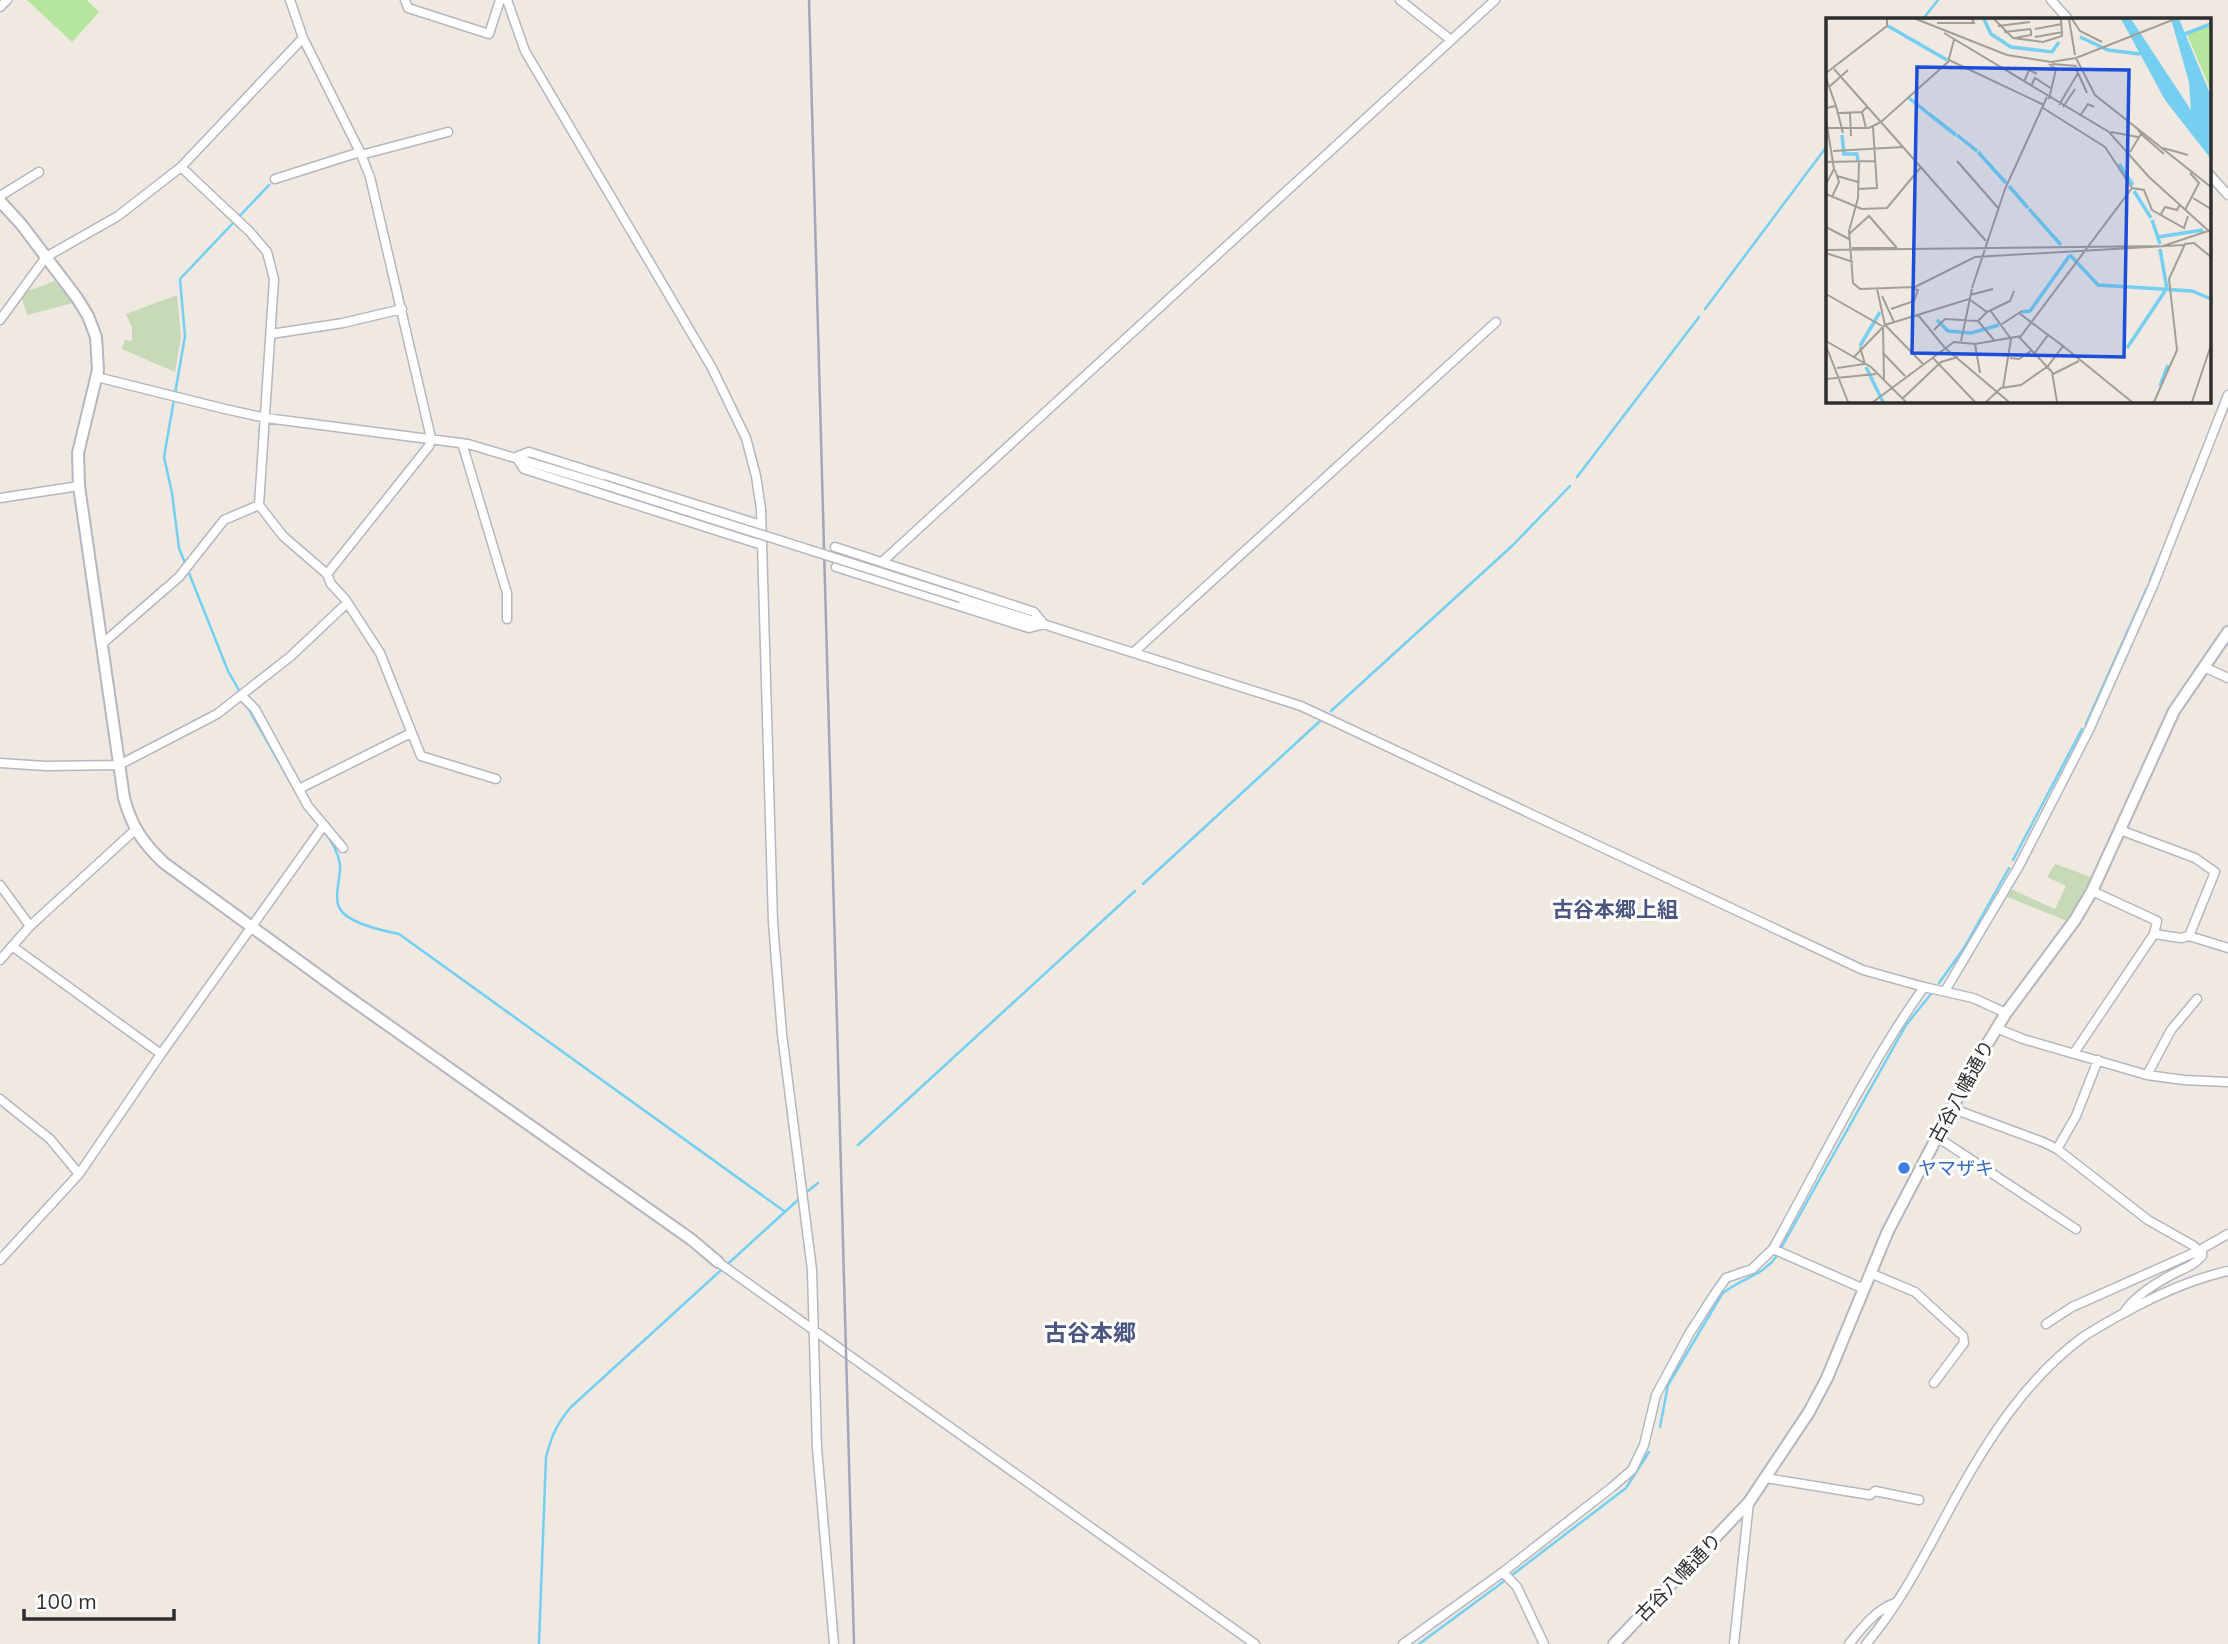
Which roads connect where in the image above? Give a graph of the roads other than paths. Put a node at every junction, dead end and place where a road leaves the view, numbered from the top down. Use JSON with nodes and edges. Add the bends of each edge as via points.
{"nodes":[{"id":1,"x":7,"y":0,"type":"edge"},
{"id":2,"x":290,"y":0,"type":"edge"},
{"id":3,"x":405,"y":0,"type":"edge"},
{"id":4,"x":500,"y":0,"type":"edge"},
{"id":5,"x":507,"y":0,"type":"edge"},
{"id":6,"x":1400,"y":0,"type":"edge"},
{"id":7,"x":1495,"y":0,"type":"edge"},
{"id":8,"x":2051,"y":0,"type":"edge"},
{"id":9,"x":0,"y":7,"type":"edge"},
{"id":10,"x":2067,"y":18,"type":"edge"},
{"id":11,"x":303,"y":38,"type":"junction"},
{"id":12,"x":1451,"y":40,"type":"junction"},
{"id":13,"x":448,"y":132,"type":"dead end"},
{"id":14,"x":361,"y":153,"type":"junction"},
{"id":15,"x":181,"y":167,"type":"junction"},
{"id":16,"x":39,"y":172,"type":"dead end"},
{"id":17,"x":2210,"y":175,"type":"edge"},
{"id":18,"x":275,"y":179,"type":"dead end"},
{"id":19,"x":2228,"y":195,"type":"edge"},
{"id":20,"x":0,"y":199,"type":"edge"},
{"id":21,"x":46,"y":257,"type":"junction"},
{"id":22,"x":402,"y":309,"type":"junction"},
{"id":23,"x":0,"y":320,"type":"edge"},
{"id":24,"x":1496,"y":322,"type":"dead end"},
{"id":25,"x":271,"y":334,"type":"junction"},
{"id":26,"x":97,"y":377,"type":"junction"},
{"id":27,"x":2228,"y":395,"type":"edge"},
{"id":28,"x":266,"y":418,"type":"junction"},
{"id":29,"x":431,"y":438,"type":"junction"},
{"id":30,"x":462,"y":443,"type":"junction"},
{"id":31,"x":516,"y":457,"type":"junction"},
{"id":32,"x":79,"y":486,"type":"junction"},
{"id":33,"x":0,"y":498,"type":"edge"},
{"id":34,"x":259,"y":505,"type":"junction"},
{"id":35,"x":761,"y":525,"type":"junction"},
{"id":36,"x":762,"y":545,"type":"junction"},
{"id":37,"x":835,"y":547,"type":"dead end"},
{"id":38,"x":883,"y":562,"type":"junction"},
{"id":39,"x":836,"y":567,"type":"dead end"},
{"id":40,"x":327,"y":575,"type":"junction"},
{"id":41,"x":347,"y":603,"type":"junction"},
{"id":42,"x":507,"y":619,"type":"dead end"},
{"id":43,"x":1044,"y":624,"type":"junction"},
{"id":44,"x":2228,"y":632,"type":"edge"},
{"id":45,"x":103,"y":643,"type":"junction"},
{"id":46,"x":1134,"y":652,"type":"junction"},
{"id":47,"x":2204,"y":667,"type":"junction"},
{"id":48,"x":2228,"y":678,"type":"edge"},
{"id":49,"x":242,"y":696,"type":"junction"},
{"id":50,"x":411,"y":733,"type":"junction"},
{"id":51,"x":0,"y":763,"type":"edge"},
{"id":52,"x":119,"y":765,"type":"junction"},
{"id":53,"x":496,"y":779,"type":"dead end"},
{"id":54,"x":299,"y":789,"type":"junction"},
{"id":55,"x":324,"y":825,"type":"junction"},
{"id":56,"x":135,"y":830,"type":"junction"},
{"id":57,"x":2120,"y":830,"type":"junction"},
{"id":58,"x":343,"y":848,"type":"dead end"},
{"id":59,"x":0,"y":885,"type":"edge"},
{"id":60,"x":2092,"y":891,"type":"junction"},
{"id":61,"x":251,"y":925,"type":"junction"},
{"id":62,"x":30,"y":926,"type":"junction"},
{"id":63,"x":2154,"y":934,"type":"junction"},
{"id":64,"x":2189,"y":936,"type":"junction"},
{"id":65,"x":12,"y":946,"type":"junction"},
{"id":66,"x":2228,"y":948,"type":"edge"},
{"id":67,"x":0,"y":960,"type":"edge"},
{"id":68,"x":1924,"y":987,"type":"junction"},
{"id":69,"x":1945,"y":991,"type":"junction"},
{"id":70,"x":2197,"y":999,"type":"dead end"},
{"id":71,"x":2006,"y":1013,"type":"junction"},
{"id":72,"x":1996,"y":1028,"type":"junction"},
{"id":73,"x":2074,"y":1053,"type":"junction"},
{"id":74,"x":161,"y":1054,"type":"junction"},
{"id":75,"x":2098,"y":1060,"type":"junction"},
{"id":76,"x":2147,"y":1074,"type":"junction"},
{"id":77,"x":2228,"y":1082,"type":"edge"},
{"id":78,"x":0,"y":1100,"type":"edge"},
{"id":79,"x":1951,"y":1108,"type":"junction"},
{"id":80,"x":1937,"y":1137,"type":"junction"},
{"id":81,"x":2057,"y":1149,"type":"junction"},
{"id":82,"x":79,"y":1174,"type":"junction"},
{"id":83,"x":2076,"y":1230,"type":"dead end"},
{"id":84,"x":2228,"y":1234,"type":"edge"},
{"id":85,"x":1773,"y":1249,"type":"junction"},
{"id":86,"x":2200,"y":1250,"type":"junction"},
{"id":87,"x":0,"y":1260,"type":"edge"},
{"id":88,"x":718,"y":1262,"type":"joint"},
{"id":89,"x":2228,"y":1270,"type":"edge"},
{"id":90,"x":1870,"y":1273,"type":"junction"},
{"id":91,"x":1864,"y":1289,"type":"junction"},
{"id":92,"x":2123,"y":1313,"type":"junction"},
{"id":93,"x":2046,"y":1324,"type":"dead end"},
{"id":94,"x":814,"y":1330,"type":"junction"},
{"id":95,"x":1934,"y":1382,"type":"dead end"},
{"id":96,"x":1766,"y":1478,"type":"junction"},
{"id":97,"x":1919,"y":1500,"type":"dead end"},
{"id":98,"x":1749,"y":1502,"type":"junction"},
{"id":99,"x":1503,"y":1572,"type":"junction"},
{"id":100,"x":1895,"y":1603,"type":"junction"},
{"id":101,"x":834,"y":1644,"type":"edge"},
{"id":102,"x":1255,"y":1644,"type":"edge"},
{"id":103,"x":1403,"y":1644,"type":"edge"},
{"id":104,"x":1544,"y":1644,"type":"edge"},
{"id":105,"x":1614,"y":1644,"type":"edge"},
{"id":106,"x":1734,"y":1644,"type":"edge"},
{"id":107,"x":1849,"y":1644,"type":"edge"},
{"id":108,"x":1866,"y":1644,"type":"edge"}],
"edges":[{"from":1,"to":9,"type":"street"},
{"from":2,"to":11,"type":"street"},
{"from":3,"to":4,"type":"street","via":[[408,8],[489,34]]},
{"from":5,"to":35,"type":"street","via":[[525,51],[712,368],[746,438],[757,476]]},
{"from":6,"to":12,"type":"street"},
{"from":7,"to":12,"type":"street"},
{"from":8,"to":10,"type":"street"},
{"from":11,"to":14,"type":"street"},
{"from":11,"to":15,"type":"street"},
{"from":12,"to":38,"type":"street"},
{"from":13,"to":14,"type":"street"},
{"from":14,"to":18,"type":"street"},
{"from":14,"to":22,"type":"street","via":[[376,196]]},
{"from":15,"to":21,"type":"street","via":[[118,216]]},
{"from":15,"to":25,"type":"street","via":[[267,252],[274,279]]},
{"from":16,"to":20,"type":"street"},
{"from":17,"to":19,"type":"street"},
{"from":20,"to":21,"type":"street"},
{"from":21,"to":23,"type":"street"},
{"from":21,"to":26,"type":"street","via":[[92,324],[99,352]]},
{"from":22,"to":25,"type":"street"},
{"from":22,"to":29,"type":"street"},
{"from":24,"to":46,"type":"street"},
{"from":25,"to":28,"type":"street"},
{"from":26,"to":28,"type":"street"},
{"from":26,"to":32,"type":"street","via":[[78,453]]},
{"from":27,"to":69,"type":"street","via":[[2153,586],[2089,730],[2019,866]]},
{"from":28,"to":29,"type":"street"},
{"from":28,"to":34,"type":"street"},
{"from":29,"to":30,"type":"street"},
{"from":29,"to":40,"type":"street"},
{"from":30,"to":31,"type":"street"},
{"from":30,"to":42,"type":"street","via":[[507,593]]},
{"from":31,"to":35,"type":"street","via":[[529,452]]},
{"from":31,"to":36,"type":"street","via":[[524,468]]},
{"from":31,"to":43,"type":"street","bridge":true},
{"from":32,"to":33,"type":"street"},
{"from":32,"to":45,"type":"street"},
{"from":34,"to":40,"type":"street","via":[[283,536]]},
{"from":34,"to":45,"type":"street","via":[[223,520],[179,577]]},
{"from":35,"to":36,"type":"street"},
{"from":36,"to":94,"type":"street","via":[[773,923],[812,1269]]},
{"from":37,"to":38,"type":"street"},
{"from":38,"to":43,"type":"street","via":[[1034,612]]},
{"from":39,"to":43,"type":"street","via":[[1029,628]]},
{"from":40,"to":41,"type":"street"},
{"from":41,"to":49,"type":"street"},
{"from":41,"to":50,"type":"street","via":[[380,653]]},
{"from":43,"to":46,"type":"street"},
{"from":44,"to":47,"type":"street","name":"古谷八幡通り"},
{"from":45,"to":52,"type":"street"},
{"from":46,"to":68,"type":"street","via":[[1308,709],[1863,970]]},
{"from":47,"to":48,"type":"street"},
{"from":47,"to":57,"type":"street","name":"古谷八幡通り","via":[[2174,711]]},
{"from":49,"to":52,"type":"street"},
{"from":49,"to":54,"type":"street","via":[[255,709]]},
{"from":50,"to":53,"type":"street","via":[[421,756]]},
{"from":50,"to":54,"type":"street"},
{"from":51,"to":52,"type":"street"},
{"from":52,"to":56,"type":"street"},
{"from":54,"to":55,"type":"street"},
{"from":55,"to":58,"type":"street"},
{"from":55,"to":61,"type":"street"},
{"from":56,"to":61,"type":"street","via":[[164,863]]},
{"from":56,"to":62,"type":"street"},
{"from":57,"to":60,"type":"street","name":"古谷八幡通り"},
{"from":57,"to":64,"type":"street","via":[[2195,858],[2215,872]]},
{"from":59,"to":62,"type":"street"},
{"from":60,"to":63,"type":"street","via":[[2157,921]]},
{"from":60,"to":71,"type":"street","name":"古谷八幡通り"},
{"from":61,"to":74,"type":"street"},
{"from":61,"to":88,"type":"street"},
{"from":62,"to":65,"type":"street"},
{"from":63,"to":64,"type":"street"},
{"from":63,"to":73,"type":"street"},
{"from":64,"to":66,"type":"street"},
{"from":65,"to":67,"type":"street"},
{"from":65,"to":74,"type":"street"},
{"from":68,"to":69,"type":"street"},
{"from":68,"to":85,"type":"street","via":[[1875,1064]]},
{"from":69,"to":71,"type":"street"},
{"from":70,"to":76,"type":"street","via":[[2171,1030]]},
{"from":71,"to":72,"type":"street","name":"古谷八幡通り"},
{"from":72,"to":73,"type":"street"},
{"from":72,"to":79,"type":"street","name":"古谷八幡通り"},
{"from":73,"to":75,"type":"street"},
{"from":74,"to":82,"type":"street"},
{"from":75,"to":76,"type":"street"},
{"from":75,"to":81,"type":"street"},
{"from":76,"to":77,"type":"street"},
{"from":78,"to":82,"type":"street","via":[[50,1139]]},
{"from":79,"to":80,"type":"street","name":"古谷八幡通り"},
{"from":79,"to":81,"type":"street"},
{"from":80,"to":83,"type":"street"},
{"from":80,"to":90,"type":"street","name":"古谷八幡通り"},
{"from":81,"to":86,"type":"street","via":[[2130,1208]]},
{"from":82,"to":87,"type":"street"},
{"from":84,"to":86,"type":"street"},
{"from":85,"to":91,"type":"street"},
{"from":85,"to":99,"type":"street","via":[[1752,1269],[1726,1278],[1689,1334],[1656,1395],[1644,1445],[1632,1470]]},
{"from":86,"to":92,"type":"street","via":[[2198,1261],[2139,1297]]},
{"from":86,"to":93,"type":"street","via":[[2072,1307]]},
{"from":88,"to":94,"type":"street"},
{"from":89,"to":92,"type":"street","via":[[2180,1284]]},
{"from":90,"to":91,"type":"street","name":"古谷八幡通り"},
{"from":90,"to":95,"type":"street","via":[[1915,1292],[1963,1336],[1964,1343]]},
{"from":91,"to":96,"type":"street","name":"古谷八幡通り","via":[[1827,1378]]},
{"from":92,"to":100,"type":"street","via":[[2081,1338],[2021,1397],[1980,1456]]},
{"from":94,"to":101,"type":"street","via":[[817,1448]]},
{"from":94,"to":102,"type":"street"},
{"from":96,"to":97,"type":"street","via":[[1870,1495],[1875,1490]]},
{"from":96,"to":98,"type":"street","name":"古谷八幡通り"},
{"from":98,"to":105,"type":"street","name":"古谷八幡通り"},
{"from":98,"to":106,"type":"street"},
{"from":99,"to":103,"type":"street"},
{"from":99,"to":104,"type":"street","via":[[1517,1587]]},
{"from":100,"to":107,"type":"street","via":[[1884,1607]]},
{"from":100,"to":108,"type":"street"}]}
